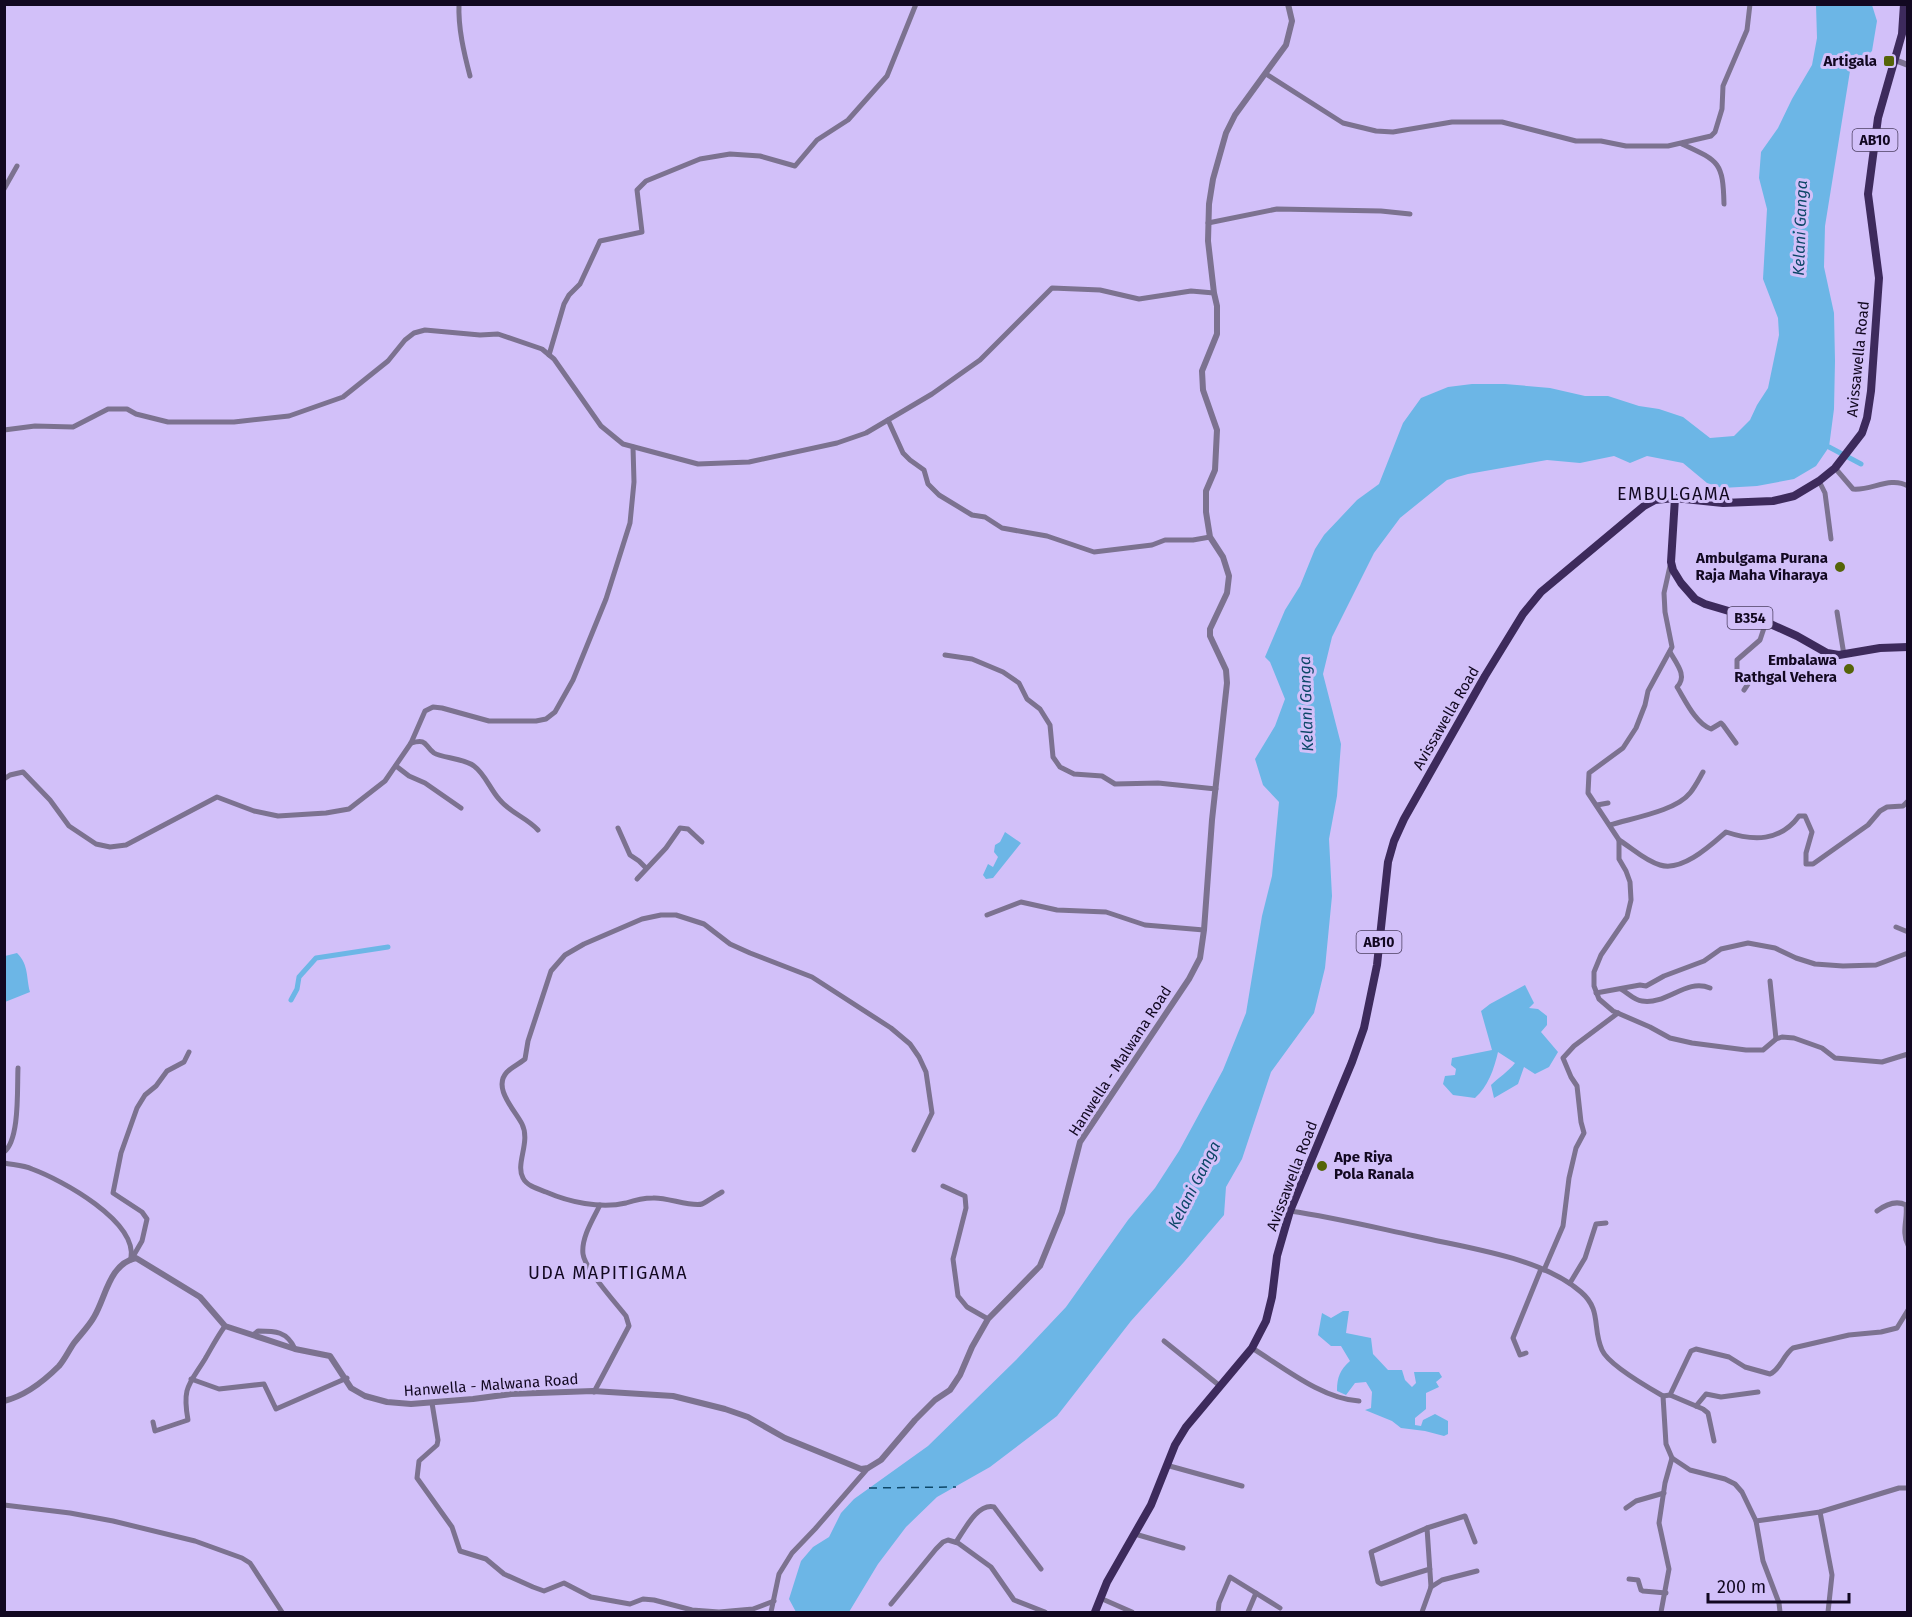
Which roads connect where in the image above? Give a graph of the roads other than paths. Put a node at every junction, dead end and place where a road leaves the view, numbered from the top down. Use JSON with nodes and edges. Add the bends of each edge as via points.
{"nodes":[{"id":1,"x":459,"y":4,"type":"edge"},
{"id":2,"x":916,"y":4,"type":"edge"},
{"id":3,"x":1288,"y":4,"type":"edge"},
{"id":4,"x":1750,"y":4,"type":"edge"},
{"id":5,"x":1905,"y":10,"type":"edge"},
{"id":6,"x":1895,"y":60,"type":"junction"},
{"id":7,"x":1908,"y":65,"type":"edge"},
{"id":8,"x":1266,"y":74,"type":"junction"},
{"id":9,"x":470,"y":76,"type":"dead end"},
{"id":10,"x":1680,"y":144,"type":"junction"},
{"id":11,"x":17,"y":166,"type":"dead end"},
{"id":12,"x":4,"y":189,"type":"edge"},
{"id":13,"x":1724,"y":204,"type":"dead end"},
{"id":14,"x":1410,"y":214,"type":"dead end"},
{"id":15,"x":1208,"y":223,"type":"junction"},
{"id":16,"x":1214,"y":293,"type":"junction"},
{"id":17,"x":549,"y":355,"type":"junction"},
{"id":18,"x":888,"y":420,"type":"junction"},
{"id":19,"x":4,"y":429,"type":"edge"},
{"id":20,"x":633,"y":447,"type":"junction"},
{"id":21,"x":1838,"y":464,"type":"junction"},
{"id":22,"x":1819,"y":481,"type":"junction"},
{"id":23,"x":1908,"y":486,"type":"edge"},
{"id":24,"x":1675,"y":498,"type":"junction"},
{"id":25,"x":1210,"y":537,"type":"junction"},
{"id":26,"x":1830,"y":539,"type":"dead end"},
{"id":27,"x":1671,"y":562,"type":"junction"},
{"id":28,"x":1837,"y":612,"type":"dead end"},
{"id":29,"x":1766,"y":622,"type":"junction"},
{"id":30,"x":1908,"y":647,"type":"edge"},
{"id":31,"x":1670,"y":652,"type":"junction"},
{"id":32,"x":945,"y":654,"type":"dead end"},
{"id":33,"x":1844,"y":655,"type":"junction"},
{"id":34,"x":1744,"y":690,"type":"dead end"},
{"id":35,"x":411,"y":743,"type":"junction"},
{"id":36,"x":1736,"y":743,"type":"dead end"},
{"id":37,"x":396,"y":766,"type":"junction"},
{"id":38,"x":1702,"y":772,"type":"dead end"},
{"id":39,"x":4,"y":779,"type":"edge"},
{"id":40,"x":1216,"y":789,"type":"junction"},
{"id":41,"x":1908,"y":801,"type":"edge"},
{"id":42,"x":1608,"y":803,"type":"dead end"},
{"id":43,"x":1597,"y":804,"type":"junction"},
{"id":44,"x":461,"y":808,"type":"dead end"},
{"id":45,"x":1610,"y":825,"type":"junction"},
{"id":46,"x":618,"y":828,"type":"dead end"},
{"id":47,"x":538,"y":830,"type":"dead end"},
{"id":48,"x":1619,"y":840,"type":"junction"},
{"id":49,"x":702,"y":842,"type":"dead end"},
{"id":50,"x":646,"y":868,"type":"junction"},
{"id":51,"x":637,"y":879,"type":"dead end"},
{"id":52,"x":987,"y":915,"type":"dead end"},
{"id":53,"x":1896,"y":927,"type":"dead end"},
{"id":54,"x":1204,"y":930,"type":"junction"},
{"id":55,"x":1908,"y":932,"type":"edge"},
{"id":56,"x":1908,"y":953,"type":"edge"},
{"id":57,"x":1770,"y":981,"type":"dead end"},
{"id":58,"x":1710,"y":988,"type":"dead end"},
{"id":59,"x":1621,"y":989,"type":"junction"},
{"id":60,"x":1596,"y":993,"type":"junction"},
{"id":61,"x":1618,"y":1013,"type":"junction"},
{"id":62,"x":1776,"y":1040,"type":"junction"},
{"id":63,"x":189,"y":1052,"type":"dead end"},
{"id":64,"x":1908,"y":1054,"type":"edge"},
{"id":65,"x":18,"y":1068,"type":"dead end"},
{"id":66,"x":914,"y":1150,"type":"dead end"},
{"id":67,"x":4,"y":1152,"type":"edge"},
{"id":68,"x":4,"y":1163,"type":"edge"},
{"id":69,"x":944,"y":1186,"type":"dead end"},
{"id":70,"x":722,"y":1192,"type":"dead end"},
{"id":71,"x":600,"y":1205,"type":"junction"},
{"id":72,"x":1290,"y":1211,"type":"junction"},
{"id":73,"x":1877,"y":1211,"type":"dead end"},
{"id":74,"x":1606,"y":1223,"type":"dead end"},
{"id":75,"x":1908,"y":1245,"type":"edge"},
{"id":76,"x":131,"y":1260,"type":"junction"},
{"id":77,"x":1542,"y":1269,"type":"junction"},
{"id":78,"x":1570,"y":1283,"type":"junction"},
{"id":79,"x":1908,"y":1310,"type":"edge"},
{"id":80,"x":988,"y":1319,"type":"junction"},
{"id":81,"x":225,"y":1326,"type":"junction"},
{"id":82,"x":254,"y":1335,"type":"junction"},
{"id":83,"x":1164,"y":1341,"type":"dead end"},
{"id":84,"x":1252,"y":1348,"type":"junction"},
{"id":85,"x":295,"y":1349,"type":"junction"},
{"id":86,"x":1526,"y":1353,"type":"dead end"},
{"id":87,"x":346,"y":1378,"type":"junction"},
{"id":88,"x":191,"y":1379,"type":"junction"},
{"id":89,"x":1220,"y":1386,"type":"junction"},
{"id":90,"x":594,"y":1392,"type":"junction"},
{"id":91,"x":1758,"y":1392,"type":"dead end"},
{"id":92,"x":1670,"y":1395,"type":"junction"},
{"id":93,"x":1663,"y":1396,"type":"junction"},
{"id":94,"x":4,"y":1401,"type":"edge"},
{"id":95,"x":1359,"y":1401,"type":"dead end"},
{"id":96,"x":432,"y":1403,"type":"junction"},
{"id":97,"x":1696,"y":1406,"type":"junction"},
{"id":98,"x":153,"y":1422,"type":"dead end"},
{"id":99,"x":1714,"y":1441,"type":"dead end"},
{"id":100,"x":1672,"y":1458,"type":"junction"},
{"id":101,"x":1166,"y":1465,"type":"junction"},
{"id":102,"x":868,"y":1468,"type":"junction"},
{"id":103,"x":1242,"y":1486,"type":"dead end"},
{"id":104,"x":1908,"y":1488,"type":"edge"},
{"id":105,"x":1664,"y":1493,"type":"junction"},
{"id":106,"x":4,"y":1505,"type":"edge"},
{"id":107,"x":1626,"y":1508,"type":"dead end"},
{"id":108,"x":1820,"y":1512,"type":"junction"},
{"id":109,"x":1756,"y":1521,"type":"junction"},
{"id":110,"x":1427,"y":1528,"type":"junction"},
{"id":111,"x":1135,"y":1534,"type":"junction"},
{"id":112,"x":956,"y":1542,"type":"junction"},
{"id":113,"x":1475,"y":1542,"type":"dead end"},
{"id":114,"x":1183,"y":1548,"type":"dead end"},
{"id":115,"x":1041,"y":1569,"type":"dead end"},
{"id":116,"x":1430,"y":1569,"type":"junction"},
{"id":117,"x":1477,"y":1571,"type":"dead end"},
{"id":118,"x":1629,"y":1579,"type":"dead end"},
{"id":119,"x":1431,"y":1587,"type":"junction"},
{"id":120,"x":1256,"y":1593,"type":"junction"},
{"id":121,"x":1666,"y":1593,"type":"junction"},
{"id":122,"x":1100,"y":1598,"type":"junction"},
{"id":123,"x":774,"y":1600,"type":"junction"},
{"id":124,"x":891,"y":1604,"type":"dead end"},
{"id":125,"x":1280,"y":1608,"type":"dead end"},
{"id":126,"x":282,"y":1612,"type":"edge"},
{"id":127,"x":771,"y":1612,"type":"edge"},
{"id":128,"x":1045,"y":1612,"type":"edge"},
{"id":129,"x":1095,"y":1612,"type":"edge"},
{"id":130,"x":1132,"y":1612,"type":"edge"},
{"id":131,"x":1218,"y":1612,"type":"edge"},
{"id":132,"x":1248,"y":1612,"type":"edge"},
{"id":133,"x":1422,"y":1612,"type":"edge"},
{"id":134,"x":1661,"y":1612,"type":"edge"},
{"id":135,"x":1780,"y":1612,"type":"edge"},
{"id":136,"x":1828,"y":1612,"type":"edge"}],
"edges":[{"from":1,"to":9,"type":"street"},
{"from":2,"to":17,"type":"street","via":[[887,76],[848,120],[817,140],[795,166],[760,156],[730,154],[700,159],[641,185],[637,190],[642,232],[600,241],[580,284],[564,304]]},
{"from":3,"to":8,"type":"street","name":"Hanwella - Malwana Road","via":[[1292,21],[1286,45]]},
{"from":4,"to":10,"type":"street","via":[[1747,30],[1723,86],[1715,132]]},
{"from":5,"to":6,"type":"main road","name":"Avissawella Road","number":"AB10"},
{"from":6,"to":7,"type":"street"},
{"from":6,"to":21,"type":"main road","name":"Avissawella Road","number":"AB10","via":[[1878,118],[1868,194],[1879,278],[1868,418],[1859,439]]},
{"from":8,"to":10,"type":"street","via":[[1343,123],[1376,131],[1452,122],[1502,122],[1576,141],[1626,146]]},
{"from":8,"to":15,"type":"street","name":"Hanwella - Malwana Road","via":[[1246,98],[1226,134],[1213,178]]},
{"from":10,"to":13,"type":"street","via":[[1709,156],[1719,165]]},
{"from":11,"to":12,"type":"street"},
{"from":14,"to":15,"type":"street","via":[[1277,209]]},
{"from":15,"to":16,"type":"street","name":"Hanwella - Malwana Road"},
{"from":16,"to":18,"type":"street","via":[[1191,291],[1139,298],[1100,290],[1052,288],[980,360]]},
{"from":16,"to":25,"type":"street","name":"Hanwella - Malwana Road","via":[[1217,334],[1202,371],[1203,390],[1217,430],[1215,470],[1206,491]]},
{"from":17,"to":19,"type":"street","via":[[498,334],[425,330],[405,340],[387,361],[343,397],[289,416],[234,422],[168,422],[127,409],[108,409],[72,427]]},
{"from":17,"to":20,"type":"street","via":[[601,426]]},
{"from":18,"to":20,"type":"street","via":[[866,434],[837,443],[749,462],[698,464]]},
{"from":18,"to":25,"type":"street","via":[[903,453],[924,470],[928,484],[939,495],[1002,528],[1047,536],[1094,552]]},
{"from":20,"to":35,"type":"street","via":[[630,523],[606,599],[573,680],[555,712],[536,721],[489,721],[433,707],[425,711]]},
{"from":21,"to":22,"type":"main road","name":"Avissawella Road","number":"AB10"},
{"from":21,"to":23,"type":"street","via":[[1853,489],[1887,482]]},
{"from":22,"to":24,"type":"main road","name":"Avissawella Road","number":"AB10","via":[[1794,496],[1773,501],[1723,503]]},
{"from":22,"to":26,"type":"street","via":[[1825,493]]},
{"from":24,"to":27,"type":"main road"},
{"from":24,"to":72,"type":"main road","name":"Avissawella Road","number":"AB10","via":[[1655,500],[1644,506],[1541,592],[1488,671],[1404,819],[1388,862],[1377,965],[1364,1028]]},
{"from":25,"to":40,"type":"street","name":"Hanwella - Malwana Road","via":[[1229,576],[1227,593],[1210,629],[1227,683]]},
{"from":27,"to":29,"type":"main road","number":"B354","via":[[1680,583],[1695,599]]},
{"from":27,"to":31,"type":"street","via":[[1664,593],[1672,642]]},
{"from":28,"to":33,"type":"street"},
{"from":29,"to":33,"type":"main road","number":"B354","via":[[1827,653]]},
{"from":29,"to":34,"type":"street","via":[[1760,640],[1737,660],[1737,671],[1748,684]]},
{"from":30,"to":33,"type":"main road","number":"B354"},
{"from":31,"to":36,"type":"street","via":[[1682,676],[1677,687],[1692,710],[1707,728],[1721,723]]},
{"from":31,"to":43,"type":"street","via":[[1623,748],[1589,773],[1588,793]]},
{"from":32,"to":40,"type":"street","via":[[972,659],[1018,683],[1050,724],[1053,757],[1060,767],[1074,774],[1102,776],[1115,784],[1158,783]]},
{"from":35,"to":37,"type":"street"},
{"from":35,"to":47,"type":"street","via":[[425,742],[435,754],[473,765],[498,799]]},
{"from":37,"to":39,"type":"street","via":[[385,781],[349,809],[278,816],[254,812],[217,797],[126,845],[110,847],[96,844],[69,826],[23,772]]},
{"from":37,"to":44,"type":"street"},
{"from":38,"to":45,"type":"street","via":[[1690,794],[1682,800]]},
{"from":40,"to":54,"type":"street","name":"Hanwella - Malwana Road"},
{"from":41,"to":48,"type":"street","via":[[1903,806],[1880,811],[1868,825],[1813,864],[1806,864],[1812,832],[1805,816],[1799,816],[1776,835],[1744,838],[1726,832],[1698,857],[1667,867],[1657,865]]},
{"from":42,"to":43,"type":"street"},
{"from":43,"to":45,"type":"street"},
{"from":45,"to":48,"type":"street"},
{"from":46,"to":50,"type":"street","via":[[630,855]]},
{"from":48,"to":60,"type":"street","via":[[1619,859],[1630,882],[1631,900],[1627,917],[1594,972]]},
{"from":49,"to":50,"type":"street","via":[[688,829],[680,828]]},
{"from":50,"to":51,"type":"street"},
{"from":52,"to":54,"type":"street","via":[[1022,902],[1057,910],[1106,912],[1144,926]]},
{"from":53,"to":55,"type":"street"},
{"from":54,"to":80,"type":"street","name":"Hanwella - Malwana Road","via":[[1200,958],[1189,979],[1080,1142],[1062,1212],[1040,1266]]},
{"from":56,"to":59,"type":"street","via":[[1876,965],[1843,966],[1815,964],[1748,942],[1721,949],[1704,961],[1646,986]]},
{"from":57,"to":62,"type":"street"},
{"from":58,"to":59,"type":"street","via":[[1692,985],[1652,1001],[1635,999]]},
{"from":59,"to":60,"type":"street"},
{"from":60,"to":61,"type":"street"},
{"from":61,"to":62,"type":"street","via":[[1670,1038],[1692,1043],[1763,1050]]},
{"from":61,"to":77,"type":"street","via":[[1563,1058],[1577,1086],[1584,1133],[1569,1178],[1563,1226]]},
{"from":62,"to":64,"type":"street","via":[[1782,1037],[1806,1041],[1835,1058],[1882,1062]]},
{"from":63,"to":76,"type":"street","via":[[184,1062],[167,1071],[145,1095],[121,1153],[112,1193],[147,1219],[142,1241]]},
{"from":65,"to":67,"type":"street","via":[[16,1117],[10,1148]]},
{"from":66,"to":71,"type":"street","via":[[932,1113],[926,1072],[910,1044],[812,977],[730,944],[704,924],[676,915],[661,915],[642,919],[565,956],[551,971],[525,1059],[502,1078],[501,1088],[527,1138],[523,1178],[562,1199]]},
{"from":68,"to":76,"type":"street","via":[[31,1168],[106,1210],[126,1232]]},
{"from":69,"to":80,"type":"street","via":[[965,1196],[966,1208],[952,1259],[958,1296],[967,1307]]},
{"from":70,"to":71,"type":"street","via":[[701,1204],[654,1197]]},
{"from":71,"to":90,"type":"street","via":[[583,1254],[629,1326]]},
{"from":72,"to":77,"type":"street","via":[[1482,1250]]},
{"from":72,"to":84,"type":"main road","name":"Avissawella Road","number":"AB10","via":[[1266,1321]]},
{"from":73,"to":75,"type":"street","via":[[1890,1204],[1905,1205],[1904,1235]]},
{"from":74,"to":78,"type":"street","via":[[1596,1224],[1586,1258]]},
{"from":76,"to":81,"type":"street","via":[[146,1263],[200,1297]]},
{"from":76,"to":94,"type":"street","via":[[108,1284],[95,1316],[60,1365],[31,1389]]},
{"from":77,"to":78,"type":"street"},
{"from":77,"to":86,"type":"street","via":[[1513,1338],[1520,1355]]},
{"from":78,"to":93,"type":"street","via":[[1595,1309],[1602,1352]]},
{"from":79,"to":92,"type":"street","via":[[1897,1328],[1793,1348],[1777,1371],[1770,1374],[1696,1349],[1691,1351]]},
{"from":80,"to":102,"type":"street","name":"Hanwella - Malwana Road","via":[[950,1390],[915,1420],[881,1460]]},
{"from":81,"to":82,"type":"street","name":"Hanwella - Malwana Road"},
{"from":81,"to":88,"type":"street"},
{"from":82,"to":85,"type":"street","name":"Hanwella - Malwana Road"},
{"from":82,"to":85,"type":"street","via":[[258,1331],[278,1331]]},
{"from":83,"to":89,"type":"street"},
{"from":84,"to":89,"type":"main road","name":"Avissawella Road","number":"AB10"},
{"from":84,"to":95,"type":"street","via":[[1322,1391]]},
{"from":85,"to":87,"type":"street","name":"Hanwella - Malwana Road","via":[[330,1356]]},
{"from":87,"to":88,"type":"street","via":[[276,1409],[264,1384],[219,1389]]},
{"from":87,"to":96,"type":"street","name":"Hanwella - Malwana Road","via":[[351,1388],[365,1396],[387,1402]]},
{"from":88,"to":98,"type":"street","via":[[184,1400],[188,1420],[155,1431]]},
{"from":89,"to":101,"type":"main road","name":"Avissawella Road","number":"AB10","via":[[1186,1426]]},
{"from":90,"to":96,"type":"street","name":"Hanwella - Malwana Road","via":[[511,1394]]},
{"from":90,"to":102,"type":"street","name":"Hanwella - Malwana Road","via":[[673,1396],[725,1409],[855,1468]]},
{"from":91,"to":97,"type":"street","via":[[1706,1395]]},
{"from":92,"to":93,"type":"street"},
{"from":92,"to":97,"type":"street"},
{"from":93,"to":100,"type":"street","via":[[1666,1444]]},
{"from":96,"to":123,"type":"street","via":[[437,1445],[419,1461],[417,1478],[445,1515],[460,1551],[465,1554],[486,1559],[504,1574],[544,1591],[564,1583],[591,1597],[613,1602],[654,1600],[718,1612],[753,1609]]},
{"from":97,"to":99,"type":"street","via":[[1708,1413]]},
{"from":100,"to":105,"type":"street"},
{"from":100,"to":109,"type":"street","via":[[1690,1470],[1735,1484]]},
{"from":101,"to":103,"type":"street"},
{"from":101,"to":111,"type":"main road","name":"Avissawella Road","number":"AB10"},
{"from":102,"to":123,"type":"street","via":[[792,1553],[779,1574]]},
{"from":104,"to":108,"type":"street"},
{"from":105,"to":107,"type":"street"},
{"from":105,"to":121,"type":"street","via":[[1659,1523],[1669,1569]]},
{"from":106,"to":126,"type":"street","via":[[113,1521],[195,1541],[242,1558],[250,1563]]},
{"from":108,"to":109,"type":"street"},
{"from":108,"to":136,"type":"street","via":[[1832,1575]]},
{"from":109,"to":135,"type":"street","via":[[1763,1561]]},
{"from":110,"to":113,"type":"street","via":[[1466,1516]]},
{"from":110,"to":116,"type":"street"},
{"from":110,"to":116,"type":"street","via":[[1375,1549],[1370,1555],[1381,1584]]},
{"from":111,"to":114,"type":"street"},
{"from":111,"to":122,"type":"main road","name":"Avissawella Road","number":"AB10"},
{"from":112,"to":115,"type":"street","via":[[982,1508],[993,1507]]},
{"from":112,"to":124,"type":"street","via":[[943,1542]]},
{"from":112,"to":128,"type":"street","via":[[991,1567],[1014,1600]]},
{"from":116,"to":119,"type":"street"},
{"from":117,"to":119,"type":"street"},
{"from":118,"to":121,"type":"street","via":[[1638,1580],[1642,1591]]},
{"from":119,"to":133,"type":"street"},
{"from":120,"to":125,"type":"street"},
{"from":120,"to":131,"type":"street","via":[[1230,1577]]},
{"from":120,"to":132,"type":"street"},
{"from":121,"to":134,"type":"street"},
{"from":122,"to":129,"type":"main road","name":"Avissawella Road","number":"AB10"},
{"from":122,"to":130,"type":"street"},
{"from":123,"to":127,"type":"street"}]}
